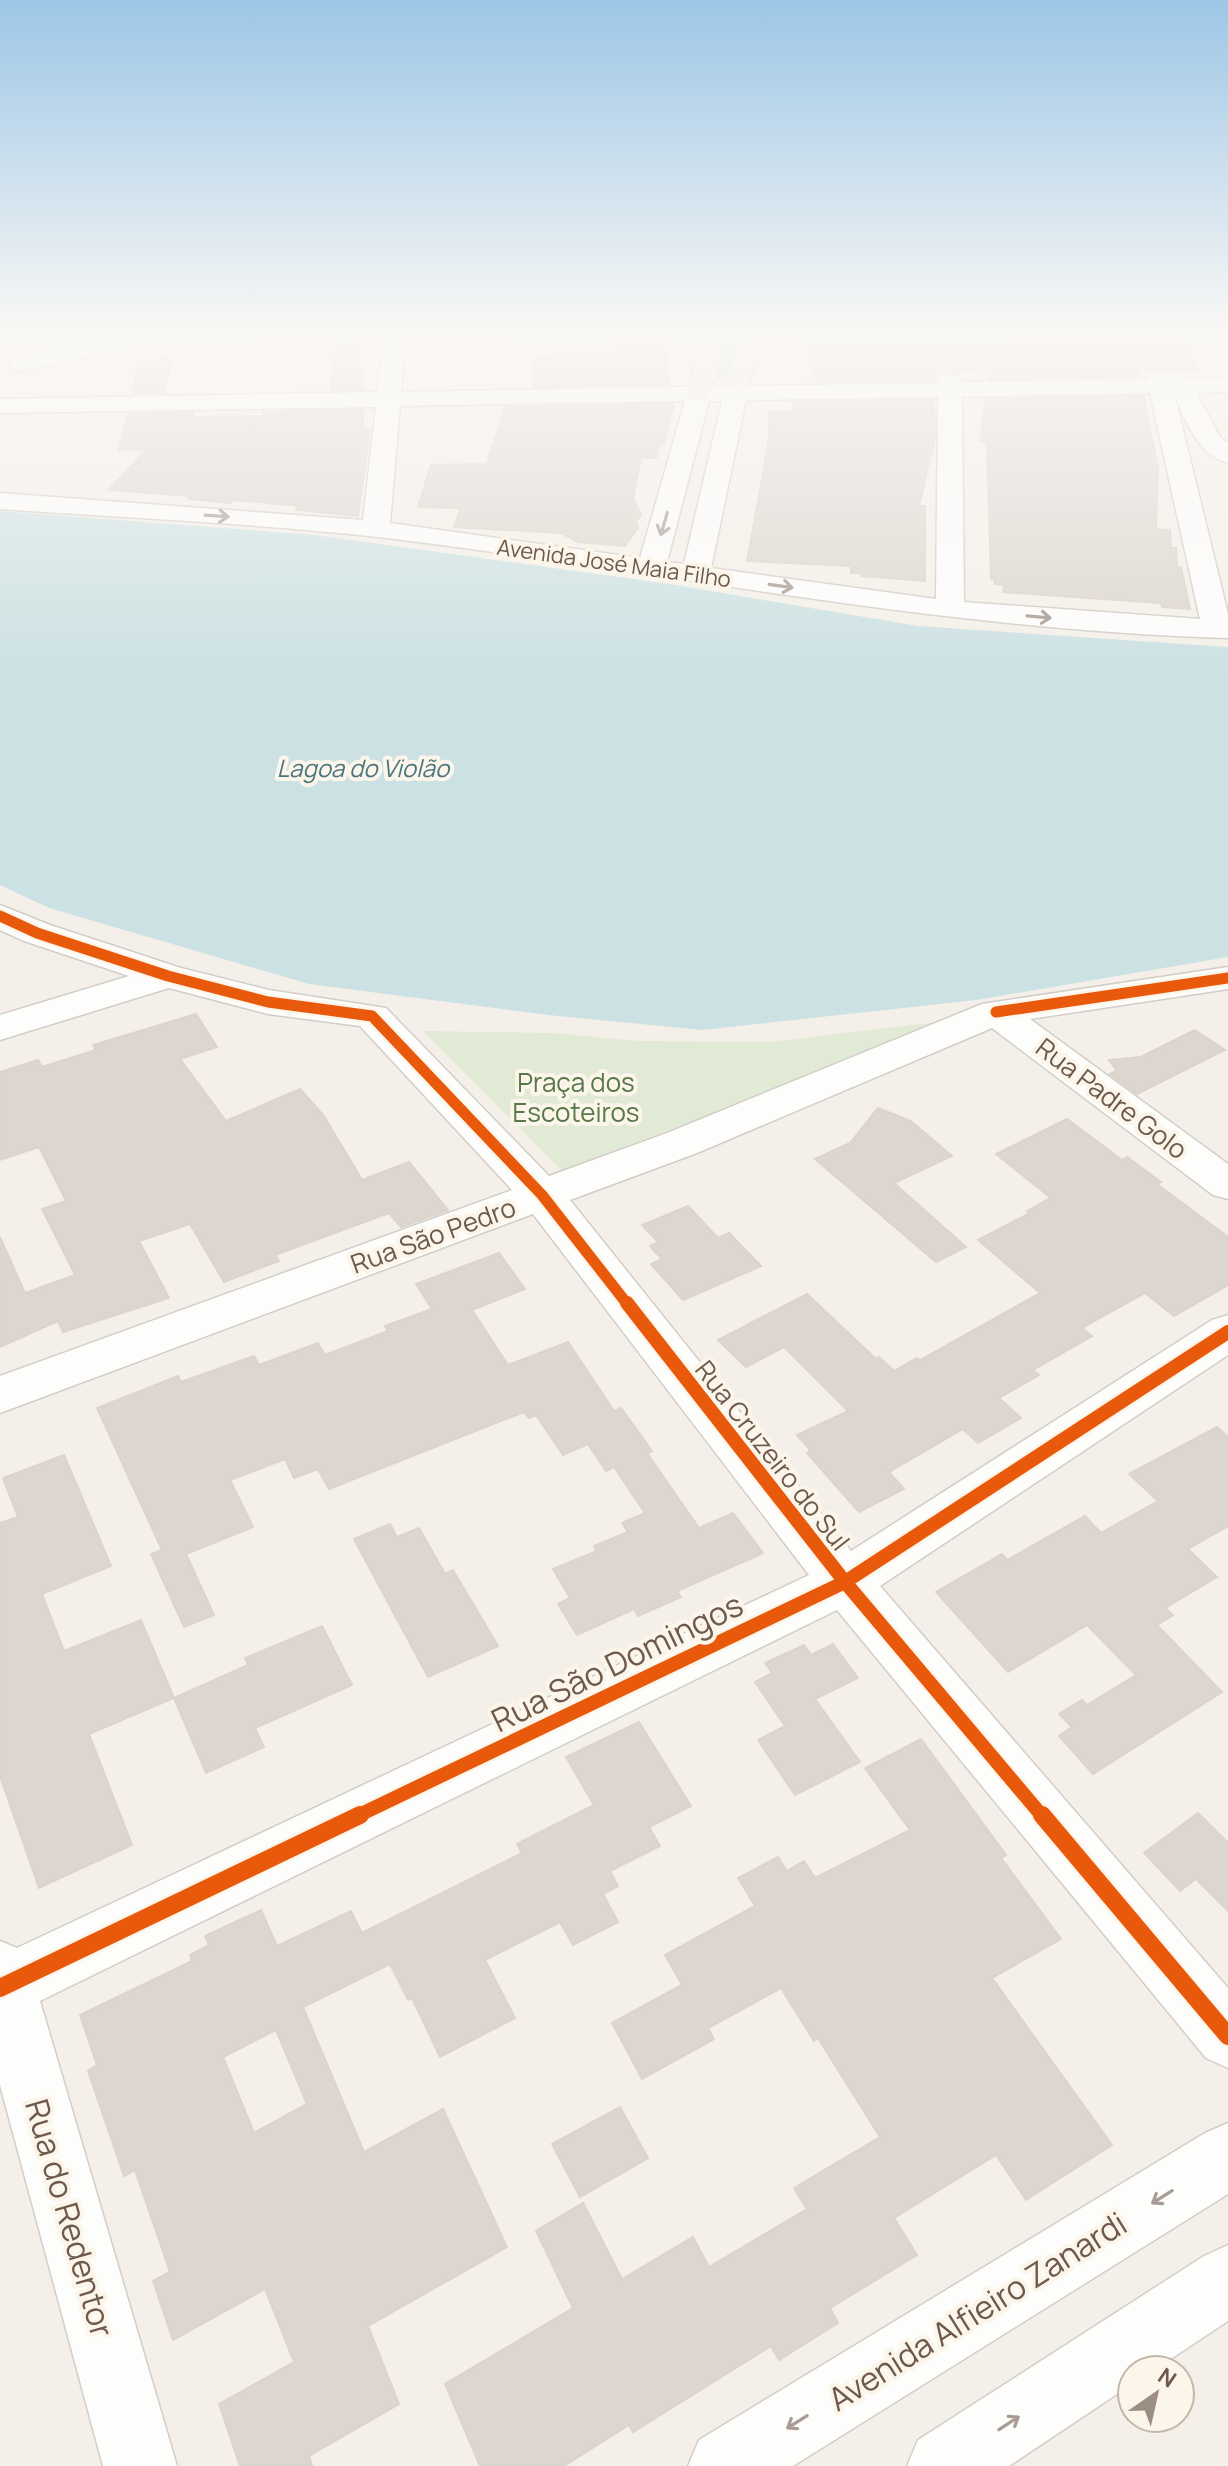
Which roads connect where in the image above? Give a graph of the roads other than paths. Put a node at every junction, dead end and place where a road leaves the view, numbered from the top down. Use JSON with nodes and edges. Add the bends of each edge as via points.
{"nodes":[{"id":1,"x":385,"y":448,"type":"edge"},
{"id":2,"x":684,"y":448,"type":"edge"},
{"id":3,"x":723,"y":448,"type":"edge"},
{"id":4,"x":950,"y":448,"type":"edge"},
{"id":5,"x":1183,"y":448,"type":"edge"},
{"id":6,"x":0,"y":501,"type":"edge"},
{"id":7,"x":376,"y":529,"type":"junction"},
{"id":8,"x":651,"y":568,"type":"junction"},
{"id":9,"x":696,"y":574,"type":"junction"},
{"id":10,"x":950,"y":610,"type":"junction"},
{"id":11,"x":1223,"y":629,"type":"edge"},
{"id":12,"x":0,"y":916,"type":"edge"},
{"id":13,"x":168,"y":976,"type":"junction"},
{"id":14,"x":1228,"y":978,"type":"edge"},
{"id":15,"x":996,"y":1012,"type":"junction"},
{"id":16,"x":0,"y":1028,"type":"edge"},
{"id":17,"x":1228,"y":1185,"type":"edge"},
{"id":18,"x":542,"y":1195,"type":"junction"},
{"id":19,"x":1228,"y":1332,"type":"edge"},
{"id":20,"x":0,"y":1395,"type":"edge"},
{"id":21,"x":845,"y":1582,"type":"junction"},
{"id":22,"x":2,"y":1982,"type":"edge"},
{"id":23,"x":1228,"y":2036,"type":"edge"},
{"id":24,"x":1228,"y":2156,"type":"edge"},
{"id":25,"x":1228,"y":2280,"type":"edge"},
{"id":26,"x":140,"y":2466,"type":"edge"},
{"id":27,"x":725,"y":2466,"type":"edge"},
{"id":28,"x":944,"y":2466,"type":"edge"}],
"edges":[{"from":1,"to":7,"type":"street"},
{"from":2,"to":8,"type":"street","one_way":true},
{"from":3,"to":9,"type":"street"},
{"from":4,"to":10,"type":"street"},
{"from":5,"to":11,"type":"street"},
{"from":6,"to":7,"type":"street","name":"Avenida José Maia Filho","one_way":true},
{"from":7,"to":8,"type":"street","name":"Avenida José Maia Filho"},
{"from":8,"to":9,"type":"street","name":"Avenida José Maia Filho"},
{"from":9,"to":10,"type":"street","name":"Avenida José Maia Filho","one_way":true},
{"from":10,"to":11,"type":"street","name":"Avenida José Maia Filho","one_way":true},
{"from":12,"to":13,"type":"street"},
{"from":13,"to":16,"type":"street"},
{"from":13,"to":18,"type":"street","name":"Rua Cruzeiro do Sul","via":[[268,1002],[372,1016]]},
{"from":14,"to":15,"type":"street"},
{"from":15,"to":17,"type":"street","name":"Rua Padre Golo"},
{"from":15,"to":18,"type":"street","name":"Rua São Pedro","via":[[682,1143]]},
{"from":18,"to":20,"type":"street","name":"Rua São Pedro"},
{"from":18,"to":21,"type":"street","name":"Rua Cruzeiro do Sul"},
{"from":19,"to":21,"type":"street","name":"Rua São Domingos"},
{"from":21,"to":22,"type":"street","name":"Rua São Domingos"},
{"from":21,"to":23,"type":"street","name":"Rua Cruzeiro do Sul"},
{"from":22,"to":26,"type":"street","name":"Rua do Redentor"},
{"from":24,"to":27,"type":"street","name":"Avenida Alfieiro Zanardi","one_way":true},
{"from":28,"to":25,"type":"street","one_way":true}]}
